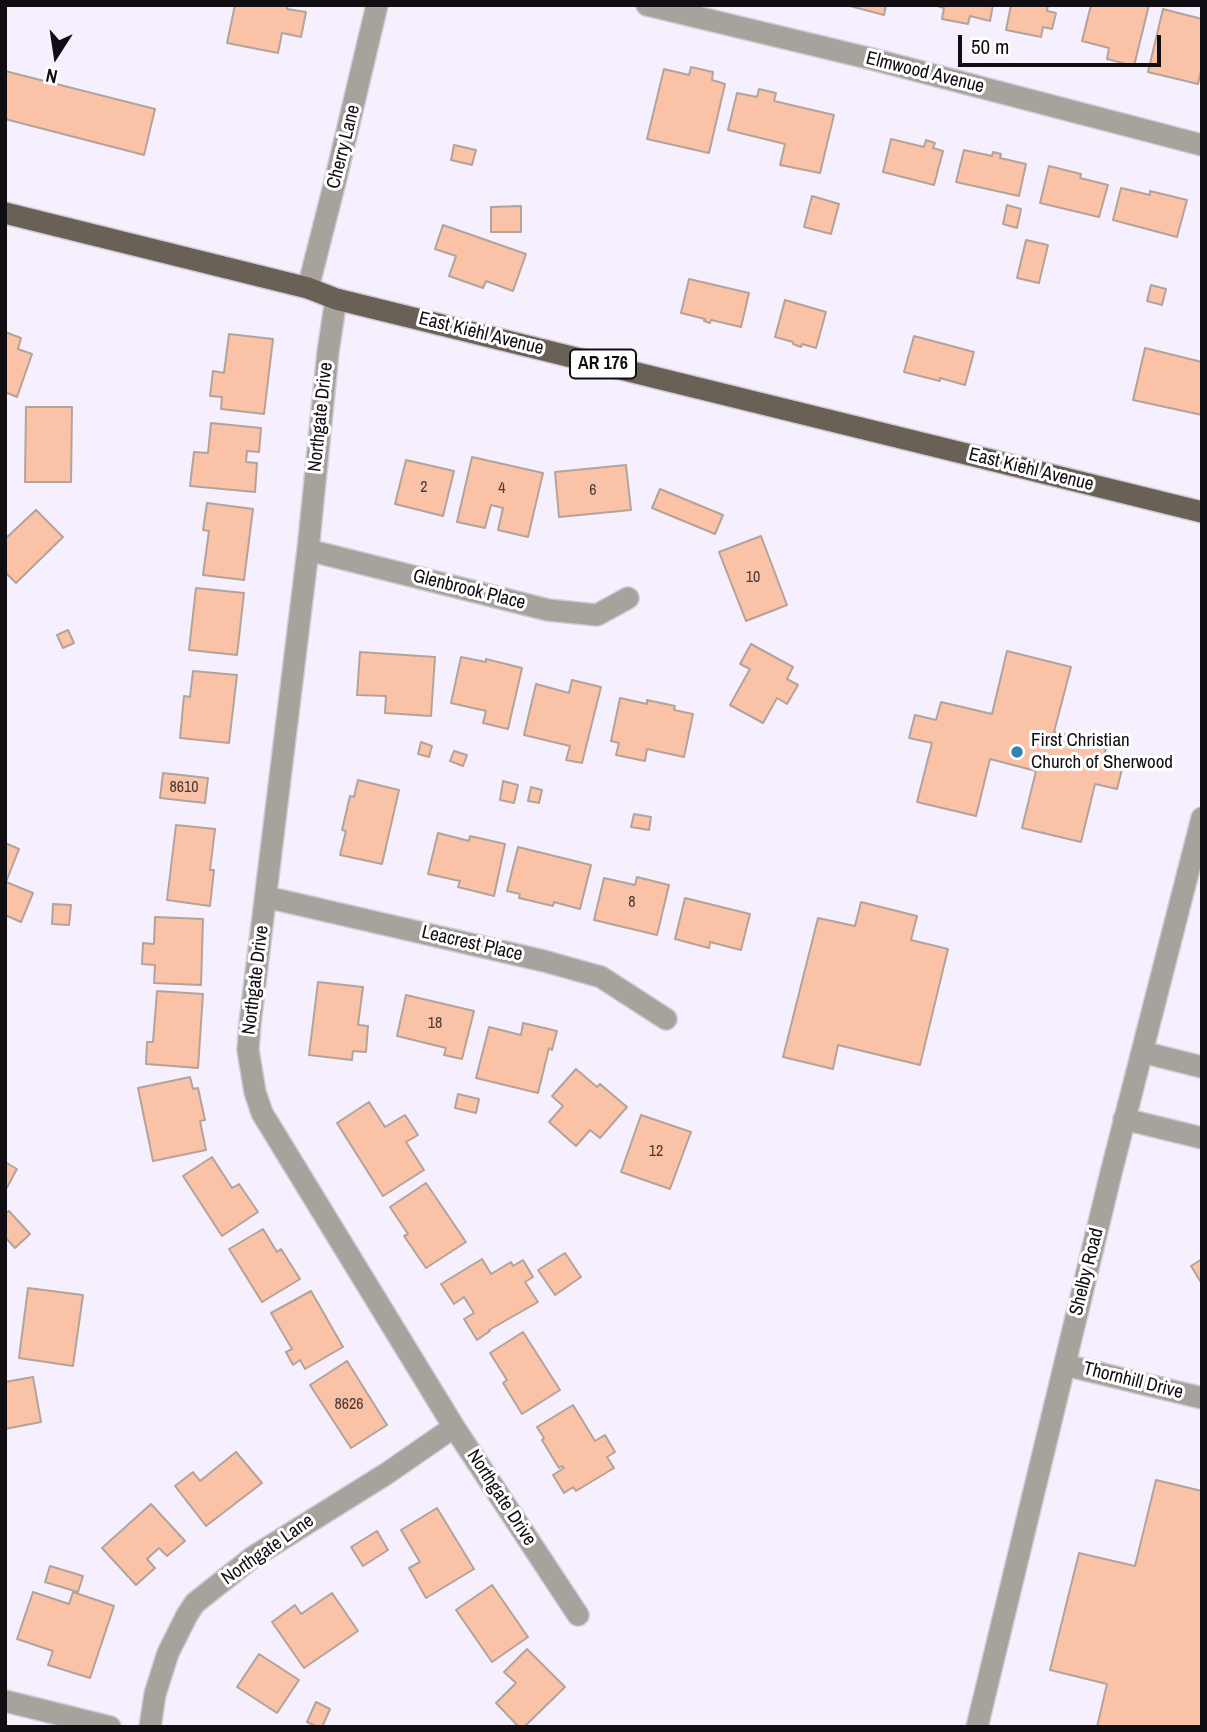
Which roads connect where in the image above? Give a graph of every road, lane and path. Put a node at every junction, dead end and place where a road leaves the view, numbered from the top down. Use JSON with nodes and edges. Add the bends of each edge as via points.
{"nodes":[{"id":1,"x":377,"y":5,"type":"edge"},
{"id":2,"x":647,"y":5,"type":"edge"},
{"id":3,"x":1202,"y":145,"type":"edge"},
{"id":4,"x":5,"y":213,"type":"edge"},
{"id":5,"x":308,"y":288,"type":"junction"},
{"id":6,"x":336,"y":299,"type":"junction"},
{"id":7,"x":1202,"y":512,"type":"edge"},
{"id":8,"x":308,"y":550,"type":"junction"},
{"id":9,"x":628,"y":598,"type":"dead end"},
{"id":10,"x":1200,"y":831,"type":"edge"},
{"id":11,"x":266,"y":897,"type":"junction"},
{"id":12,"x":666,"y":1019,"type":"dead end"},
{"id":13,"x":1142,"y":1052,"type":"junction"},
{"id":14,"x":1202,"y":1067,"type":"edge"},
{"id":15,"x":1125,"y":1119,"type":"junction"},
{"id":16,"x":1202,"y":1138,"type":"edge"},
{"id":17,"x":1065,"y":1365,"type":"junction"},
{"id":18,"x":1202,"y":1398,"type":"edge"},
{"id":19,"x":454,"y":1427,"type":"junction"},
{"id":20,"x":578,"y":1615,"type":"dead end"},
{"id":21,"x":5,"y":1701,"type":"edge"},
{"id":22,"x":110,"y":1727,"type":"edge"},
{"id":23,"x":150,"y":1727,"type":"edge"},
{"id":24,"x":978,"y":1727,"type":"edge"}],
"edges":[{"from":1,"to":5,"type":"street","name":"Cherry Lane"},
{"from":2,"to":3,"type":"street","name":"Elmwood Avenue"},
{"from":4,"to":5,"type":"main road","name":"East Kiehl Avenue","number":"AR 176"},
{"from":5,"to":6,"type":"main road","name":"East Kiehl Avenue","number":"AR 176"},
{"from":6,"to":7,"type":"main road","name":"East Kiehl Avenue","number":"AR 176"},
{"from":6,"to":8,"type":"street","name":"Northgate Drive"},
{"from":8,"to":9,"type":"street","name":"Glenbrook Place","via":[[548,610],[597,615]]},
{"from":8,"to":11,"type":"street","name":"Northgate Drive"},
{"from":10,"to":13,"type":"street","name":"Shelby Road"},
{"from":11,"to":12,"type":"street","name":"Leacrest Place","via":[[601,977]]},
{"from":11,"to":19,"type":"street","name":"Northgate Drive","via":[[248,1050],[258,1103]]},
{"from":13,"to":14,"type":"street"},
{"from":13,"to":15,"type":"street","name":"Shelby Road"},
{"from":15,"to":16,"type":"street"},
{"from":15,"to":17,"type":"street","name":"Shelby Road"},
{"from":17,"to":18,"type":"street","name":"Thornhill Drive"},
{"from":17,"to":24,"type":"street","name":"Shelby Road"},
{"from":19,"to":20,"type":"street","name":"Northgate Drive"},
{"from":19,"to":23,"type":"street","name":"Northgate Lane","via":[[253,1557],[195,1603],[168,1653]]},
{"from":21,"to":22,"type":"street"}]}
